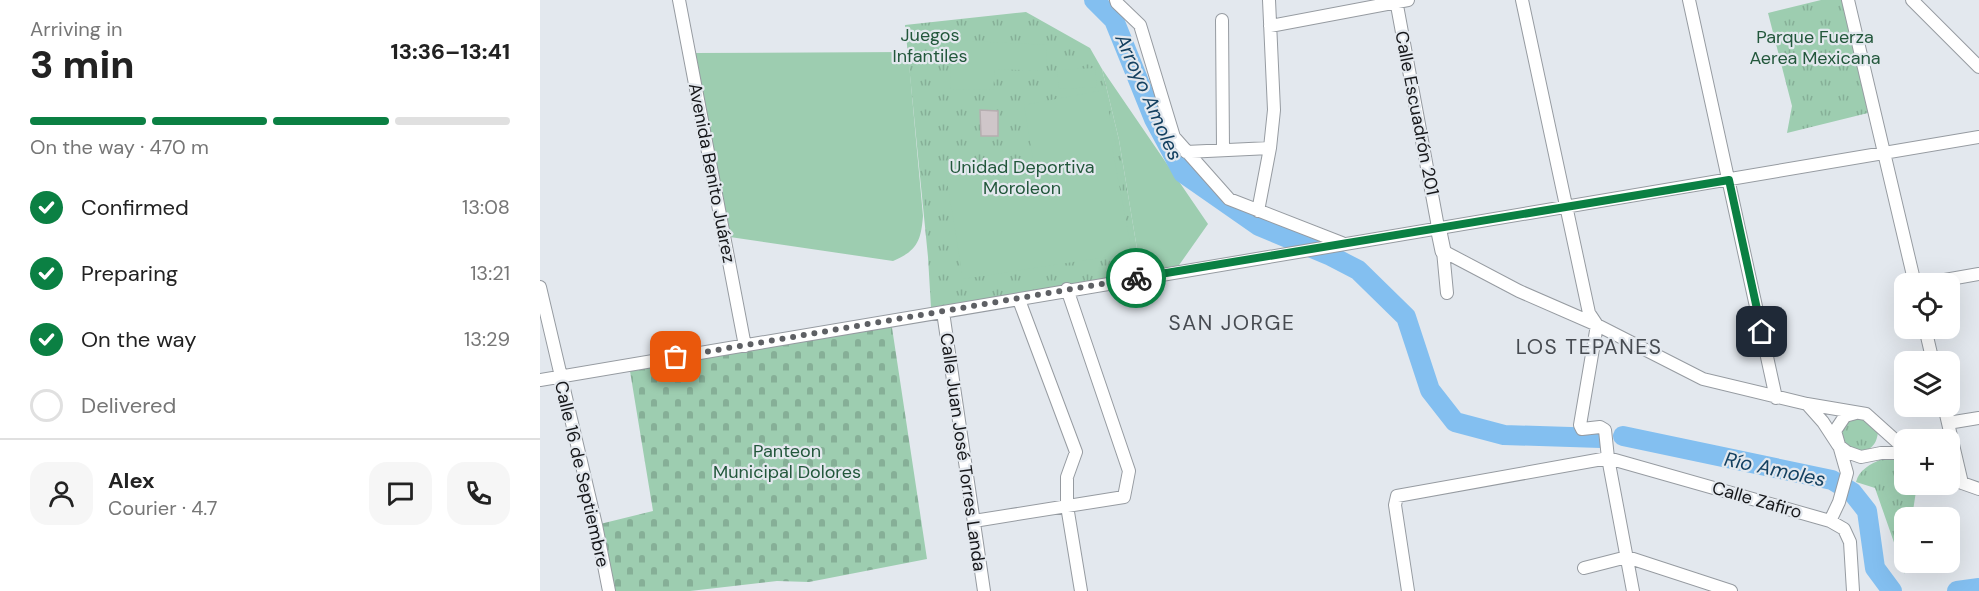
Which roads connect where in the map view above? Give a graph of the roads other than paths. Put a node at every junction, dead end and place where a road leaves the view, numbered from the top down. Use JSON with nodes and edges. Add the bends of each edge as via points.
{"nodes":[{"id":1,"x":679,"y":0,"type":"edge"},
{"id":2,"x":1269,"y":0,"type":"edge"},
{"id":3,"x":1522,"y":0,"type":"edge"},
{"id":4,"x":1689,"y":0,"type":"edge"},
{"id":5,"x":1848,"y":0,"type":"edge"},
{"id":6,"x":1912,"y":0,"type":"edge"},
{"id":7,"x":1400,"y":1,"type":"edge"},
{"id":8,"x":1117,"y":2,"type":"edge"},
{"id":9,"x":1222,"y":20,"type":"dead end"},
{"id":10,"x":1270,"y":26,"type":"junction"},
{"id":11,"x":1979,"y":67,"type":"edge"},
{"id":12,"x":1979,"y":136,"type":"edge"},
{"id":13,"x":1270,"y":148,"type":"junction"},
{"id":14,"x":1223,"y":149,"type":"junction"},
{"id":15,"x":1186,"y":152,"type":"junction"},
{"id":16,"x":1884,"y":153,"type":"junction"},
{"id":17,"x":1729,"y":180,"type":"junction"},
{"id":18,"x":1568,"y":206,"type":"junction"},
{"id":19,"x":1258,"y":211,"type":"junction"},
{"id":20,"x":1438,"y":227,"type":"junction"},
{"id":21,"x":1342,"y":244,"type":"junction"},
{"id":22,"x":1443,"y":251,"type":"junction"},
{"id":23,"x":1912,"y":273,"type":"edge"},
{"id":24,"x":1979,"y":274,"type":"edge"},
{"id":25,"x":1960,"y":277,"type":"edge"},
{"id":26,"x":540,"y":287,"type":"edge"},
{"id":27,"x":1067,"y":289,"type":"junction"},
{"id":28,"x":1447,"y":293,"type":"dead end"},
{"id":29,"x":1019,"y":300,"type":"junction"},
{"id":30,"x":943,"y":312,"type":"junction"},
{"id":31,"x":1597,"y":325,"type":"junction"},
{"id":32,"x":745,"y":345,"type":"junction"},
{"id":33,"x":560,"y":376,"type":"junction"},
{"id":34,"x":540,"y":380,"type":"edge"},
{"id":35,"x":1776,"y":398,"type":"junction"},
{"id":36,"x":1807,"y":404,"type":"junction"},
{"id":37,"x":1858,"y":413,"type":"junction"},
{"id":38,"x":1947,"y":417,"type":"edge"},
{"id":39,"x":1979,"y":418,"type":"edge"},
{"id":40,"x":1948,"y":423,"type":"junction"},
{"id":41,"x":1878,"y":424,"type":"junction"},
{"id":42,"x":1894,"y":440,"type":"edge"},
{"id":43,"x":1838,"y":445,"type":"junction"},
{"id":44,"x":1894,"y":452,"type":"edge"},
{"id":45,"x":1608,"y":456,"type":"junction"},
{"id":46,"x":1864,"y":456,"type":"junction"},
{"id":47,"x":1846,"y":476,"type":"junction"},
{"id":48,"x":1962,"y":483,"type":"joint"},
{"id":49,"x":1979,"y":489,"type":"edge"},
{"id":50,"x":1068,"y":506,"type":"junction"},
{"id":51,"x":974,"y":521,"type":"junction"},
{"id":52,"x":1830,"y":521,"type":"junction"},
{"id":53,"x":1627,"y":557,"type":"junction"},
{"id":54,"x":1584,"y":568,"type":"dead end"},
{"id":55,"x":609,"y":591,"type":"edge"},
{"id":56,"x":984,"y":591,"type":"edge"},
{"id":57,"x":1081,"y":591,"type":"edge"},
{"id":58,"x":1408,"y":591,"type":"edge"},
{"id":59,"x":1633,"y":591,"type":"edge"},
{"id":60,"x":1731,"y":591,"type":"edge"},
{"id":61,"x":1853,"y":591,"type":"edge"}],
"edges":[{"from":1,"to":32,"type":"street","name":"Avenida Benito Juárez"},
{"from":2,"to":10,"type":"street"},
{"from":3,"to":18,"type":"street"},
{"from":4,"to":17,"type":"street"},
{"from":5,"to":16,"type":"street"},
{"from":6,"to":11,"type":"street"},
{"from":7,"to":10,"type":"street"},
{"from":7,"to":20,"type":"street","name":"Calle Escuadrón 201"},
{"from":8,"to":15,"type":"street","via":[[1140,25],[1174,136]]},
{"from":9,"to":14,"type":"street"},
{"from":10,"to":13,"type":"street","via":[[1274,110]]},
{"from":12,"to":16,"type":"street"},
{"from":13,"to":14,"type":"street"},
{"from":13,"to":19,"type":"street"},
{"from":14,"to":15,"type":"street"},
{"from":15,"to":19,"type":"street","via":[[1229,199]]},
{"from":16,"to":17,"type":"street"},
{"from":16,"to":23,"type":"street"},
{"from":17,"to":18,"type":"street"},
{"from":17,"to":35,"type":"street"},
{"from":18,"to":20,"type":"street"},
{"from":18,"to":31,"type":"street","via":[[1589,313]]},
{"from":19,"to":21,"type":"street"},
{"from":20,"to":21,"type":"street"},
{"from":20,"to":22,"type":"street"},
{"from":21,"to":27,"type":"street"},
{"from":22,"to":28,"type":"street"},
{"from":22,"to":31,"type":"street","via":[[1519,291]]},
{"from":24,"to":25,"type":"street"},
{"from":26,"to":33,"type":"street","name":"Calle 16 de Septiembre"},
{"from":27,"to":29,"type":"street"},
{"from":27,"to":50,"type":"street","via":[[1129,471],[1124,497]]},
{"from":29,"to":30,"type":"street"},
{"from":29,"to":50,"type":"street","via":[[1076,452],[1067,477]]},
{"from":30,"to":32,"type":"street"},
{"from":30,"to":51,"type":"street","name":"Calle Juan José Torres Landa"},
{"from":31,"to":35,"type":"street","via":[[1702,379]]},
{"from":31,"to":45,"type":"street","via":[[1580,425],[1582,429],[1605,430]]},
{"from":32,"to":33,"type":"street"},
{"from":33,"to":34,"type":"street"},
{"from":33,"to":55,"type":"street","name":"Calle 16 de Septiembre"},
{"from":35,"to":36,"type":"street"},
{"from":36,"to":37,"type":"street"},
{"from":36,"to":43,"type":"street"},
{"from":37,"to":41,"type":"street"},
{"from":37,"to":43,"type":"street","via":[[1845,416],[1837,427]]},
{"from":38,"to":40,"type":"street"},
{"from":39,"to":40,"type":"street"},
{"from":40,"to":48,"type":"street"},
{"from":41,"to":42,"type":"street"},
{"from":41,"to":46,"type":"street","via":[[1879,443]]},
{"from":43,"to":46,"type":"street","via":[[1847,453]]},
{"from":43,"to":47,"type":"street"},
{"from":44,"to":46,"type":"street"},
{"from":45,"to":52,"type":"street","name":"Calle Zafiro"},
{"from":45,"to":53,"type":"street"},
{"from":45,"to":58,"type":"street","via":[[1397,496],[1395,505]]},
{"from":46,"to":47,"type":"street"},
{"from":47,"to":52,"type":"street"},
{"from":48,"to":49,"type":"street"},
{"from":50,"to":51,"type":"street"},
{"from":50,"to":57,"type":"street"},
{"from":51,"to":56,"type":"street","name":"Calle Juan José Torres Landa"},
{"from":52,"to":61,"type":"street","via":[[1844,529],[1850,542]]},
{"from":53,"to":54,"type":"street"},
{"from":53,"to":59,"type":"street"},
{"from":53,"to":60,"type":"street"}]}
